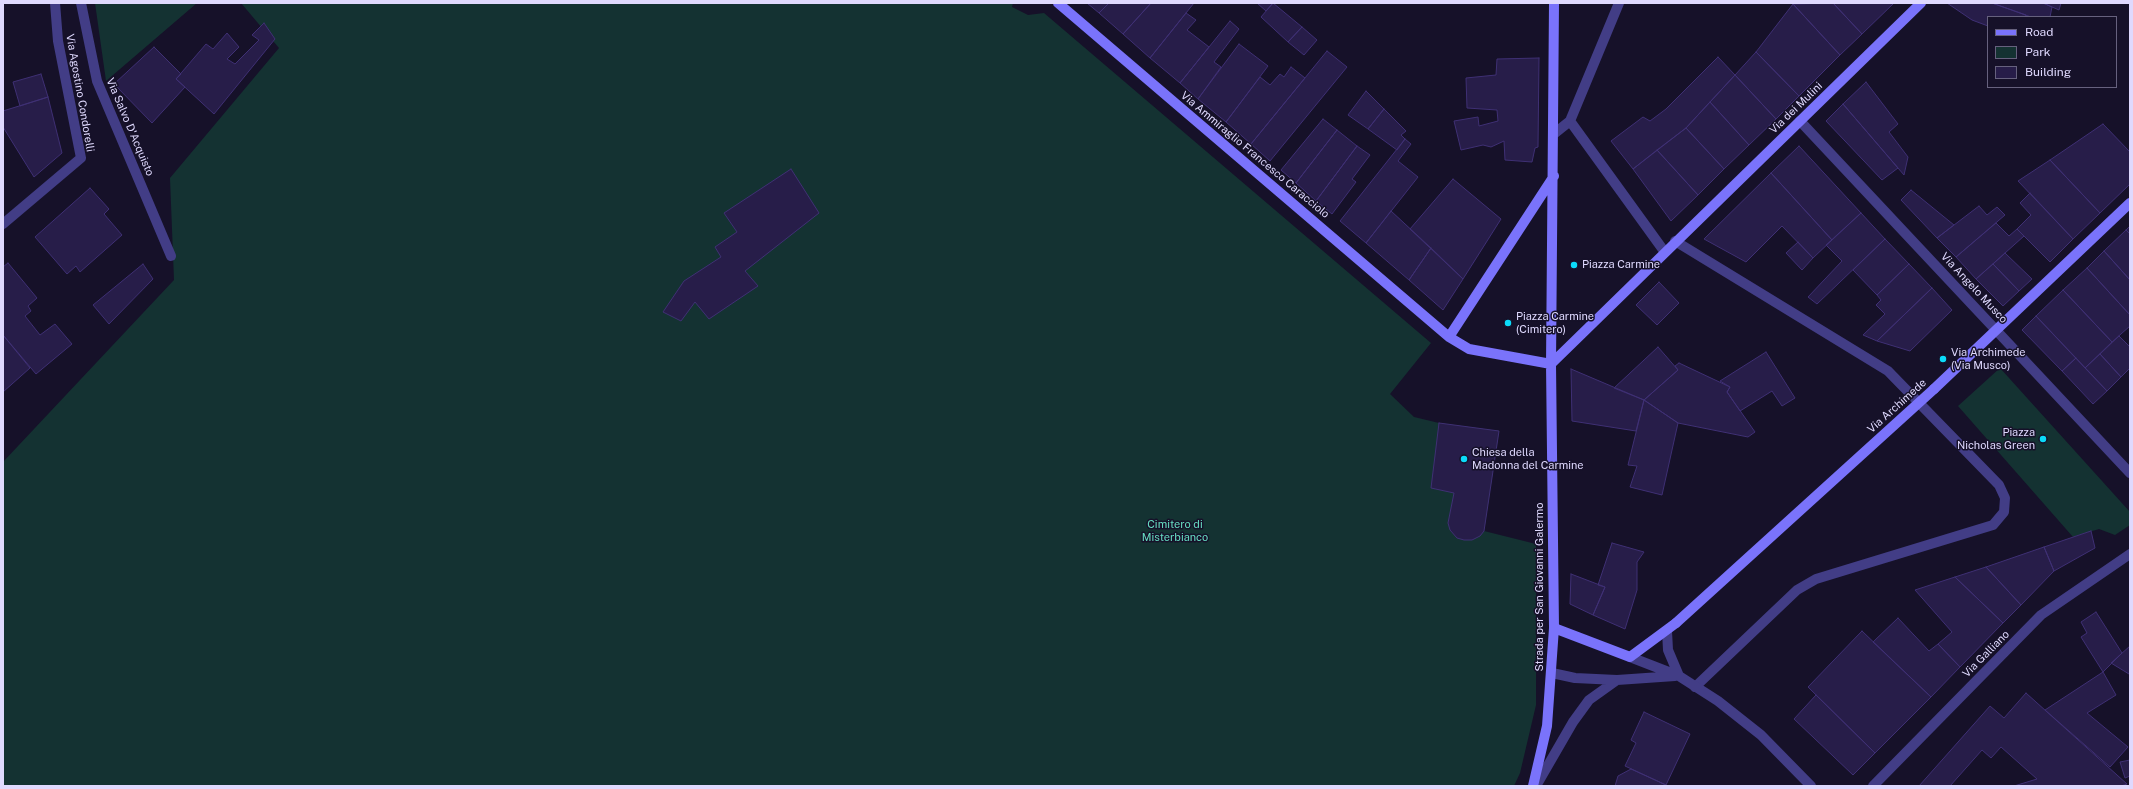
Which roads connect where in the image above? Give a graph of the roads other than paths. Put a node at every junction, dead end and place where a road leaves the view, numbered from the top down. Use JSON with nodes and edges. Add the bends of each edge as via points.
{"nodes":[{"id":1,"x":55,"y":3,"type":"edge"},
{"id":2,"x":81,"y":3,"type":"edge"},
{"id":3,"x":1058,"y":3,"type":"edge"},
{"id":4,"x":1554,"y":3,"type":"edge"},
{"id":5,"x":1619,"y":3,"type":"edge"},
{"id":6,"x":1921,"y":3,"type":"edge"},
{"id":7,"x":1570,"y":120,"type":"junction"},
{"id":8,"x":1800,"y":121,"type":"junction"},
{"id":9,"x":1554,"y":133,"type":"junction"},
{"id":10,"x":1554,"y":176,"type":"junction"},
{"id":11,"x":2130,"y":203,"type":"edge"},
{"id":12,"x":3,"y":224,"type":"edge"},
{"id":13,"x":1675,"y":241,"type":"junction"},
{"id":14,"x":1664,"y":252,"type":"junction"},
{"id":15,"x":171,"y":256,"type":"dead end"},
{"id":16,"x":1998,"y":330,"type":"junction"},
{"id":17,"x":1449,"y":337,"type":"junction"},
{"id":18,"x":1551,"y":364,"type":"junction"},
{"id":19,"x":2130,"y":473,"type":"edge"},
{"id":20,"x":2130,"y":554,"type":"edge"},
{"id":21,"x":1554,"y":628,"type":"junction"},
{"id":22,"x":1667,"y":631,"type":"junction"},
{"id":23,"x":1630,"y":657,"type":"junction"},
{"id":24,"x":1552,"y":673,"type":"junction"},
{"id":25,"x":1678,"y":676,"type":"junction"},
{"id":26,"x":1617,"y":680,"type":"junction"},
{"id":27,"x":1695,"y":687,"type":"junction"},
{"id":28,"x":1533,"y":786,"type":"edge"},
{"id":29,"x":1536,"y":786,"type":"edge"},
{"id":30,"x":1811,"y":786,"type":"edge"},
{"id":31,"x":1873,"y":786,"type":"edge"}],
"edges":[{"from":1,"to":12,"type":"street","name":"Via Agostino Condorelli","via":[[58,41],[81,158]]},
{"from":2,"to":15,"type":"street","name":"Via Salvo D'Acquisto","via":[[97,81]]},
{"from":3,"to":17,"type":"main road","name":"Via Ammiraglio Francesco Caracciolo"},
{"from":4,"to":9,"type":"main road","name":"Strada per San Giovanni Galermo"},
{"from":5,"to":7,"type":"street"},
{"from":6,"to":8,"type":"main road","name":"Via dei Mulini"},
{"from":7,"to":9,"type":"street"},
{"from":7,"to":14,"type":"street"},
{"from":8,"to":13,"type":"main road","name":"Via dei Mulini"},
{"from":8,"to":16,"type":"street","name":"Via Angelo Musco"},
{"from":9,"to":10,"type":"main road","name":"Strada per San Giovanni Galermo"},
{"from":10,"to":17,"type":"main road"},
{"from":10,"to":18,"type":"main road","name":"Strada per San Giovanni Galermo"},
{"from":11,"to":16,"type":"main road","name":"Via Archimede"},
{"from":13,"to":14,"type":"main road","name":"Via dei Mulini"},
{"from":13,"to":27,"type":"street","via":[[1888,370],[1999,485],[2005,498],[2004,512],[1993,525],[1816,579],[1797,590]]},
{"from":14,"to":18,"type":"main road","name":"Via dei Mulini"},
{"from":16,"to":19,"type":"street","name":"Via Angelo Musco"},
{"from":16,"to":22,"type":"main road","name":"Via Archimede","bridge":true},
{"from":17,"to":18,"type":"main road","name":"Via Ammiraglio Francesco Caracciolo","via":[[1469,349]]},
{"from":18,"to":21,"type":"main road","name":"Strada per San Giovanni Galermo"},
{"from":20,"to":31,"type":"street","name":"Via Galliano","via":[[2041,615]]},
{"from":21,"to":23,"type":"main road"},
{"from":21,"to":24,"type":"main road","name":"Strada per San Giovanni Galermo"},
{"from":22,"to":23,"type":"main road","name":"Via Archimede"},
{"from":22,"to":25,"type":"street","via":[[1668,650]]},
{"from":23,"to":25,"type":"street"},
{"from":24,"to":26,"type":"street","via":[[1575,678]]},
{"from":24,"to":28,"type":"main road","name":"Strada per San Giovanni Galermo","via":[[1547,726]]},
{"from":25,"to":26,"type":"street"},
{"from":25,"to":27,"type":"street"},
{"from":26,"to":29,"type":"street","via":[[1590,700],[1573,722]]},
{"from":27,"to":30,"type":"street","via":[[1718,701],[1761,735]]}]}
